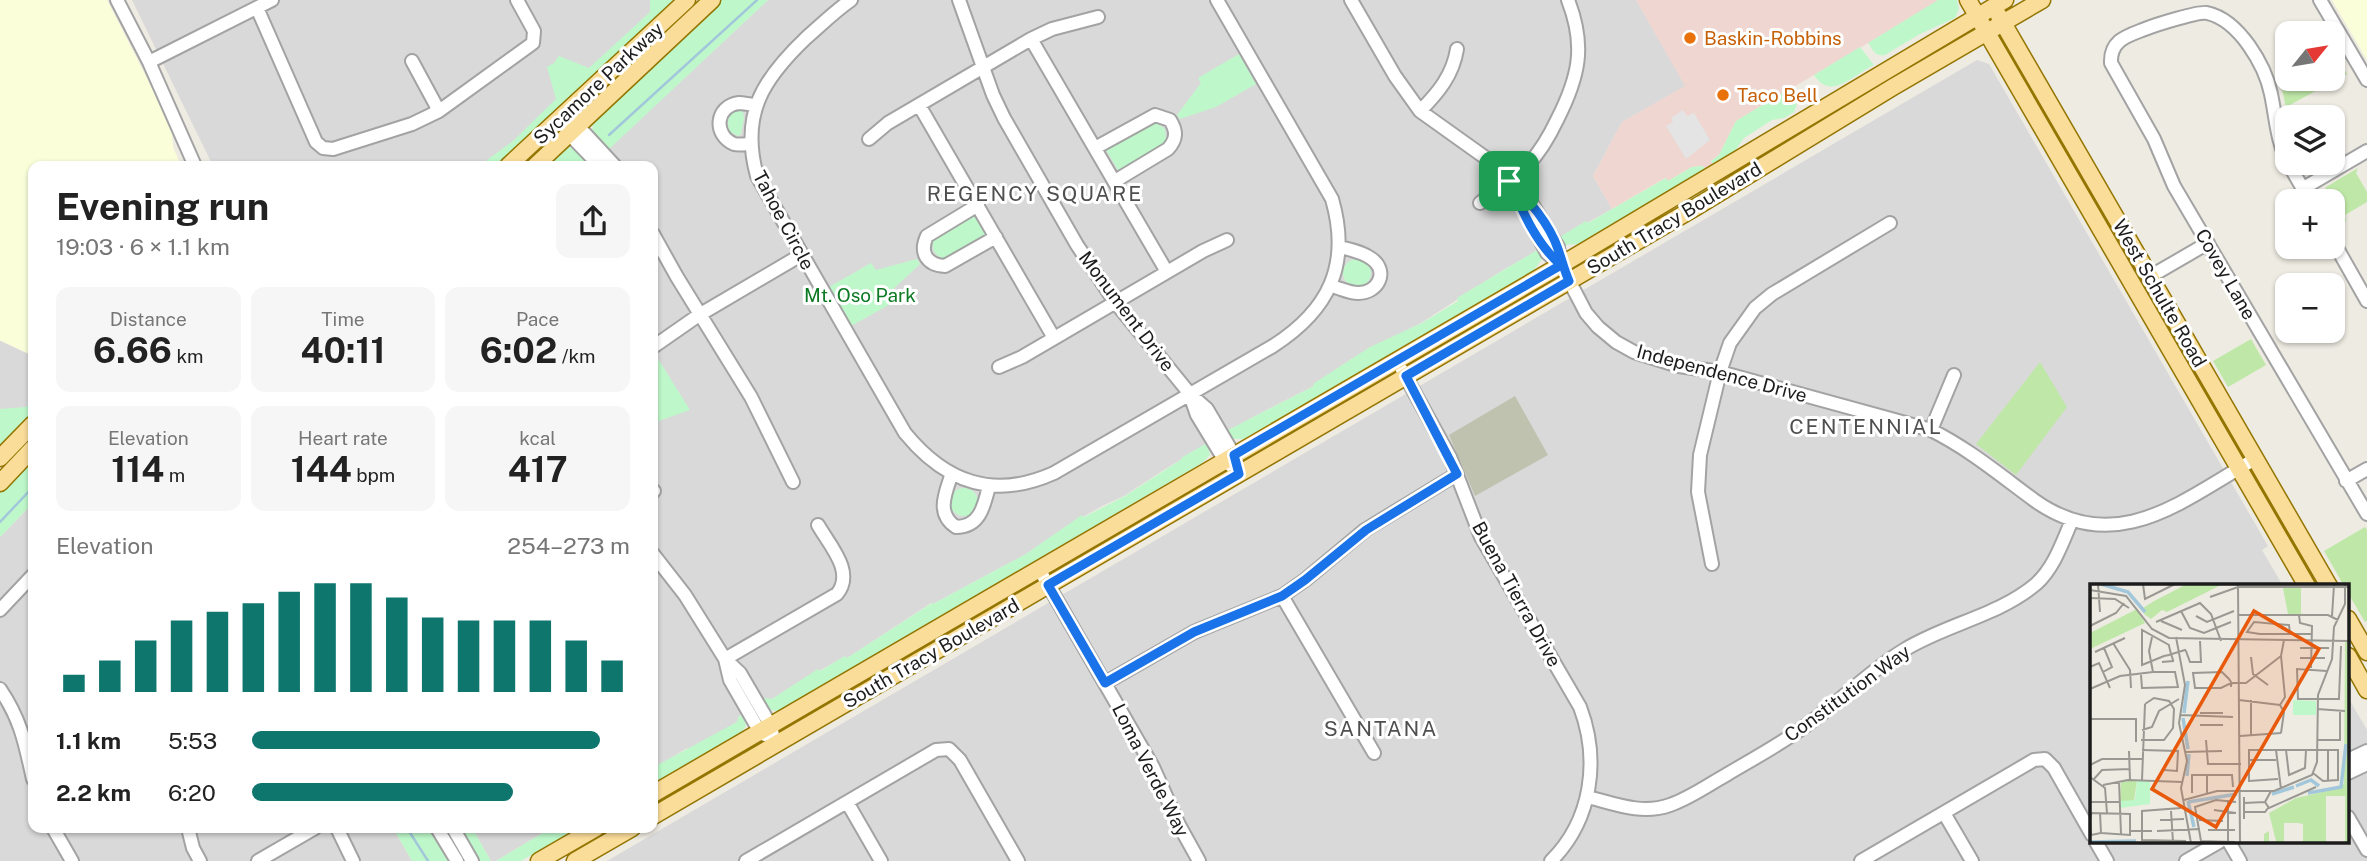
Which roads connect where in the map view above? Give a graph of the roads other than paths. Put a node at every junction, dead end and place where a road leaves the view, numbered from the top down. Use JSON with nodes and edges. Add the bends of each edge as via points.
{"nodes":[{"id":1,"x":117,"y":0,"type":"edge"},
{"id":2,"x":272,"y":0,"type":"edge"},
{"id":3,"x":517,"y":0,"type":"edge"},
{"id":4,"x":687,"y":0,"type":"edge"},
{"id":5,"x":712,"y":0,"type":"edge"},
{"id":6,"x":851,"y":0,"type":"edge"},
{"id":7,"x":959,"y":0,"type":"edge"},
{"id":8,"x":1217,"y":0,"type":"edge"},
{"id":9,"x":1351,"y":0,"type":"edge"},
{"id":10,"x":1568,"y":0,"type":"edge"},
{"id":11,"x":1968,"y":0,"type":"edge"},
{"id":12,"x":2042,"y":0,"type":"edge"},
{"id":13,"x":2320,"y":0,"type":"edge"},
{"id":14,"x":1996,"y":2,"type":"edge"},
{"id":15,"x":257,"y":8,"type":"junction"},
{"id":16,"x":1098,"y":17,"type":"dead end"},
{"id":17,"x":1978,"y":17,"type":"junction"},
{"id":18,"x":2003,"y":23,"type":"junction"},
{"id":19,"x":1987,"y":32,"type":"junction"},
{"id":20,"x":1031,"y":39,"type":"junction"},
{"id":21,"x":1457,"y":49,"type":"dead end"},
{"id":22,"x":412,"y":61,"type":"dead end"},
{"id":23,"x":149,"y":62,"type":"junction"},
{"id":24,"x":983,"y":68,"type":"junction"},
{"id":25,"x":2367,"y":80,"type":"edge"},
{"id":26,"x":756,"y":105,"type":"junction"},
{"id":27,"x":919,"y":105,"type":"junction"},
{"id":28,"x":439,"y":111,"type":"junction"},
{"id":29,"x":1420,"y":111,"type":"junction"},
{"id":30,"x":561,"y":118,"type":"junction"},
{"id":31,"x":2275,"y":120,"type":"edge"},
{"id":32,"x":573,"y":130,"type":"junction"},
{"id":33,"x":869,"y":139,"type":"dead end"},
{"id":34,"x":751,"y":144,"type":"junction"},
{"id":35,"x":1095,"y":148,"type":"junction"},
{"id":36,"x":2367,"y":151,"type":"edge"},
{"id":37,"x":193,"y":161,"type":"edge"},
{"id":38,"x":514,"y":161,"type":"edge"},
{"id":39,"x":539,"y":161,"type":"edge"},
{"id":40,"x":596,"y":161,"type":"edge"},
{"id":41,"x":609,"y":161,"type":"edge"},
{"id":42,"x":2294,"y":175,"type":"edge"},
{"id":43,"x":1115,"y":181,"type":"junction"},
{"id":44,"x":1509,"y":181,"type":"junction"},
{"id":45,"x":2302,"y":188,"type":"joint"},
{"id":46,"x":1480,"y":203,"type":"dead end"},
{"id":47,"x":978,"y":205,"type":"junction"},
{"id":48,"x":1890,"y":223,"type":"dead end"},
{"id":49,"x":996,"y":237,"type":"junction"},
{"id":50,"x":1227,"y":240,"type":"dead end"},
{"id":51,"x":658,"y":243,"type":"edge"},
{"id":52,"x":2208,"y":243,"type":"junction"},
{"id":53,"x":1340,"y":247,"type":"junction"},
{"id":54,"x":801,"y":255,"type":"junction"},
{"id":55,"x":2343,"y":259,"type":"edge"},
{"id":56,"x":1561,"y":265,"type":"junction"},
{"id":57,"x":1167,"y":272,"type":"junction"},
{"id":58,"x":2151,"y":276,"type":"junction"},
{"id":59,"x":1569,"y":281,"type":"junction"},
{"id":60,"x":1331,"y":286,"type":"junction"},
{"id":61,"x":2367,"y":301,"type":"edge"},
{"id":62,"x":1115,"y":302,"type":"junction"},
{"id":63,"x":699,"y":315,"type":"junction"},
{"id":64,"x":1054,"y":338,"type":"junction"},
{"id":65,"x":658,"y":344,"type":"edge"},
{"id":66,"x":1397,"y":360,"type":"junction"},
{"id":67,"x":999,"y":367,"type":"dead end"},
{"id":68,"x":1720,"y":372,"type":"junction"},
{"id":69,"x":1954,"y":375,"type":"dead end"},
{"id":70,"x":1406,"y":376,"type":"junction"},
{"id":71,"x":1190,"y":394,"type":"junction"},
{"id":72,"x":28,"y":429,"type":"edge"},
{"id":73,"x":1931,"y":430,"type":"junction"},
{"id":74,"x":28,"y":454,"type":"edge"},
{"id":75,"x":0,"y":458,"type":"edge"},
{"id":76,"x":1229,"y":458,"type":"junction"},
{"id":77,"x":2255,"y":459,"type":"junction"},
{"id":78,"x":2239,"y":468,"type":"junction"},
{"id":79,"x":2367,"y":469,"type":"edge"},
{"id":80,"x":1239,"y":474,"type":"junction"},
{"id":81,"x":1457,"y":474,"type":"junction"},
{"id":82,"x":951,"y":476,"type":"junction"},
{"id":83,"x":2346,"y":481,"type":"junction"},
{"id":84,"x":793,"y":482,"type":"dead end"},
{"id":85,"x":0,"y":483,"type":"edge"},
{"id":86,"x":989,"y":486,"type":"junction"},
{"id":87,"x":2367,"y":514,"type":"edge"},
{"id":88,"x":2072,"y":520,"type":"junction"},
{"id":89,"x":818,"y":525,"type":"dead end"},
{"id":90,"x":658,"y":561,"type":"edge"},
{"id":91,"x":1712,"y":564,"type":"dead end"},
{"id":92,"x":1039,"y":569,"type":"junction"},
{"id":93,"x":28,"y":580,"type":"edge"},
{"id":94,"x":2306,"y":584,"type":"edge"},
{"id":95,"x":2328,"y":584,"type":"edge"},
{"id":96,"x":1048,"y":585,"type":"junction"},
{"id":97,"x":1282,"y":596,"type":"junction"},
{"id":98,"x":0,"y":610,"type":"edge"},
{"id":99,"x":2350,"y":622,"type":"edge"},
{"id":100,"x":2367,"y":652,"type":"edge"},
{"id":101,"x":725,"y":659,"type":"junction"},
{"id":102,"x":2350,"y":660,"type":"edge"},
{"id":103,"x":1105,"y":683,"type":"junction"},
{"id":104,"x":0,"y":689,"type":"edge"},
{"id":105,"x":2367,"y":690,"type":"edge"},
{"id":106,"x":765,"y":729,"type":"junction"},
{"id":107,"x":775,"y":744,"type":"junction"},
{"id":108,"x":2367,"y":751,"type":"edge"},
{"id":109,"x":1374,"y":753,"type":"dead end"},
{"id":110,"x":28,"y":756,"type":"edge"},
{"id":111,"x":2350,"y":760,"type":"edge"},
{"id":112,"x":2367,"y":764,"type":"edge"},
{"id":113,"x":2350,"y":773,"type":"edge"},
{"id":114,"x":658,"y":791,"type":"edge"},
{"id":115,"x":1588,"y":797,"type":"junction"},
{"id":116,"x":846,"y":802,"type":"junction"},
{"id":117,"x":658,"y":813,"type":"edge"},
{"id":118,"x":1944,"y":813,"type":"junction"},
{"id":119,"x":2350,"y":820,"type":"edge"},
{"id":120,"x":2090,"y":831,"type":"edge"},
{"id":121,"x":56,"y":833,"type":"edge"},
{"id":122,"x":190,"y":833,"type":"edge"},
{"id":123,"x":306,"y":833,"type":"edge"},
{"id":124,"x":339,"y":833,"type":"edge"},
{"id":125,"x":441,"y":833,"type":"edge"},
{"id":126,"x":456,"y":833,"type":"edge"},
{"id":127,"x":587,"y":833,"type":"edge"},
{"id":128,"x":623,"y":833,"type":"edge"},
{"id":129,"x":2097,"y":844,"type":"edge"},
{"id":130,"x":2216,"y":844,"type":"edge"},
{"id":131,"x":2231,"y":844,"type":"edge"},
{"id":132,"x":2367,"y":850,"type":"edge"},
{"id":133,"x":72,"y":861,"type":"edge"},
{"id":134,"x":200,"y":861,"type":"edge"},
{"id":135,"x":258,"y":861,"type":"edge"},
{"id":136,"x":353,"y":861,"type":"edge"},
{"id":137,"x":457,"y":861,"type":"edge"},
{"id":138,"x":472,"y":861,"type":"edge"},
{"id":139,"x":538,"y":861,"type":"edge"},
{"id":140,"x":575,"y":861,"type":"edge"},
{"id":141,"x":746,"y":861,"type":"edge"},
{"id":142,"x":881,"y":861,"type":"edge"},
{"id":143,"x":1018,"y":861,"type":"edge"},
{"id":144,"x":1199,"y":861,"type":"edge"},
{"id":145,"x":1551,"y":861,"type":"edge"},
{"id":146,"x":1861,"y":861,"type":"edge"},
{"id":147,"x":1972,"y":861,"type":"edge"},
{"id":148,"x":2107,"y":861,"type":"edge"},
{"id":149,"x":2186,"y":861,"type":"edge"},
{"id":150,"x":2241,"y":861,"type":"edge"}],
"edges":[{"from":1,"to":23,"type":"street"},
{"from":2,"to":15,"type":"street"},
{"from":3,"to":28,"type":"street","via":[[534,31],[533,43]]},
{"from":4,"to":30,"type":"main road","name":"Sycamore Parkway"},
{"from":5,"to":32,"type":"main road","name":"Sycamore Parkway"},
{"from":6,"to":26,"type":"street","name":"Tahoe Circle","via":[[785,58]]},
{"from":7,"to":24,"type":"street","name":"Monument Drive"},
{"from":8,"to":53,"type":"street","name":"Tahoe Circle","via":[[1328,193]]},
{"from":9,"to":29,"type":"street"},
{"from":10,"to":44,"type":"street","via":[[1578,41],[1579,65],[1572,90],[1539,153]]},
{"from":11,"to":17,"type":"main road","name":"West Schulte Road"},
{"from":12,"to":18,"type":"main road","name":"South Tracy Boulevard"},
{"from":13,"to":25,"type":"street"},
{"from":14,"to":17,"type":"main road","name":"South Tracy Boulevard"},
{"from":14,"to":18,"type":"main road","name":"West Schulte Road"},
{"from":15,"to":23,"type":"street"},
{"from":15,"to":28,"type":"street","via":[[316,142],[323,148],[412,124]]},
{"from":16,"to":20,"type":"street"},
{"from":17,"to":19,"type":"main road","name":"West Schulte Road"},
{"from":17,"to":56,"type":"main road","name":"South Tracy Boulevard"},
{"from":18,"to":19,"type":"main road","name":"South Tracy Boulevard"},
{"from":18,"to":58,"type":"main road","name":"West Schulte Road"},
{"from":19,"to":59,"type":"main road","name":"South Tracy Boulevard"},
{"from":19,"to":78,"type":"main road","name":"West Schulte Road"},
{"from":20,"to":24,"type":"street"},
{"from":20,"to":35,"type":"street"},
{"from":21,"to":29,"type":"street","via":[[1439,92]]},
{"from":22,"to":28,"type":"street"},
{"from":23,"to":37,"type":"street"},
{"from":24,"to":27,"type":"street"},
{"from":24,"to":62,"type":"street","name":"Monument Drive","via":[[1023,152]]},
{"from":26,"to":34,"type":"street","name":"Tahoe Circle"},
{"from":26,"to":34,"type":"street","via":[[738,103],[719,119],[719,127],[734,144]]},
{"from":27,"to":33,"type":"street"},
{"from":27,"to":47,"type":"street"},
{"from":29,"to":44,"type":"street","name":"Independence Drive","via":[[1466,142]]},
{"from":30,"to":32,"type":"street"},
{"from":30,"to":38,"type":"main road","name":"Sycamore Parkway"},
{"from":31,"to":52,"type":"street","name":"Covey Lane","via":[[2266,75],[2257,57],[2239,34],[2207,13],[2145,29],[2114,45],[2110,52],[2111,63],[2154,139],[2174,186]]},
{"from":32,"to":39,"type":"main road","name":"Sycamore Parkway"},
{"from":32,"to":40,"type":"street"},
{"from":32,"to":41,"type":"street"},
{"from":34,"to":54,"type":"street","name":"Tahoe Circle","via":[[757,176]]},
{"from":35,"to":43,"type":"street"},
{"from":35,"to":43,"type":"street","via":[[1155,115],[1170,120],[1175,128],[1168,149]]},
{"from":36,"to":45,"type":"street"},
{"from":42,"to":45,"type":"street"},
{"from":43,"to":57,"type":"street"},
{"from":44,"to":46,"type":"street"},
{"from":44,"to":56,"type":"street","name":"Independence Drive","via":[[1529,199],[1558,247]]},
{"from":47,"to":49,"type":"street"},
{"from":47,"to":49,"type":"street","via":[[927,236],[923,253],[929,261],[945,266]]},
{"from":48,"to":68,"type":"street","via":[[1755,308],[1730,343]]},
{"from":49,"to":64,"type":"street"},
{"from":50,"to":57,"type":"street"},
{"from":51,"to":63,"type":"street"},
{"from":52,"to":58,"type":"street"},
{"from":52,"to":83,"type":"street","name":"Covey Lane"},
{"from":53,"to":60,"type":"street","name":"Tahoe Circle"},
{"from":53,"to":60,"type":"street","via":[[1375,261],[1381,277],[1378,286],[1360,293]]},
{"from":54,"to":63,"type":"street"},
{"from":54,"to":82,"type":"street","name":"Tahoe Circle","via":[[905,433],[918,450]]},
{"from":55,"to":61,"type":"street"},
{"from":56,"to":59,"type":"street","name":"Independence Drive"},
{"from":56,"to":66,"type":"main road","name":"South Tracy Boulevard"},
{"from":57,"to":62,"type":"street"},
{"from":58,"to":77,"type":"main road","name":"West Schulte Road"},
{"from":59,"to":68,"type":"street","name":"Independence Drive","via":[[1586,313],[1616,342],[1679,366]]},
{"from":59,"to":70,"type":"main road","name":"South Tracy Boulevard"},
{"from":60,"to":71,"type":"street","name":"Tahoe Circle","via":[[1293,333]]},
{"from":62,"to":64,"type":"street"},
{"from":62,"to":71,"type":"street","name":"Monument Drive"},
{"from":63,"to":65,"type":"street"},
{"from":63,"to":84,"type":"street","via":[[751,397]]},
{"from":64,"to":67,"type":"street"},
{"from":66,"to":70,"type":"street","name":"Buena Tierra Drive"},
{"from":66,"to":76,"type":"main road","name":"South Tracy Boulevard"},
{"from":68,"to":73,"type":"street","name":"Independence Drive"},
{"from":68,"to":91,"type":"street","via":[[1698,476]]},
{"from":69,"to":73,"type":"street"},
{"from":70,"to":80,"type":"main road","name":"South Tracy Boulevard"},
{"from":70,"to":81,"type":"street","name":"Buena Tierra Drive"},
{"from":71,"to":76,"type":"street","name":"Monument Drive","via":[[1207,408]]},
{"from":71,"to":86,"type":"street","name":"Tahoe Circle","via":[[1054,473],[1024,484]]},
{"from":72,"to":75,"type":"main road"},
{"from":73,"to":88,"type":"street","name":"Independence Drive","via":[[1958,443],[2036,502]]},
{"from":74,"to":85,"type":"main road"},
{"from":76,"to":80,"type":"street","name":"Monument Drive"},
{"from":76,"to":92,"type":"main road","name":"South Tracy Boulevard"},
{"from":77,"to":78,"type":"street","name":"Independence Drive"},
{"from":77,"to":95,"type":"main road","name":"West Schulte Road"},
{"from":78,"to":88,"type":"street","name":"Independence Drive","via":[[2162,512],[2127,524]]},
{"from":78,"to":94,"type":"main road","name":"West Schulte Road"},
{"from":79,"to":83,"type":"street"},
{"from":80,"to":96,"type":"main road","name":"South Tracy Boulevard"},
{"from":81,"to":97,"type":"street","via":[[1366,530]]},
{"from":81,"to":115,"type":"street","name":"Buena Tierra Drive","via":[[1481,537],[1580,707],[1591,746]]},
{"from":82,"to":86,"type":"street","name":"Tahoe Circle"},
{"from":82,"to":86,"type":"street","via":[[943,507],[948,522],[956,527],[977,519]]},
{"from":83,"to":87,"type":"street","name":"Covey Lane"},
{"from":88,"to":115,"type":"street","name":"Constitution Way","via":[[2051,565],[2026,593],[1905,649],[1787,739],[1689,796],[1653,809]]},
{"from":89,"to":101,"type":"street","via":[[843,567],[843,587]]},
{"from":90,"to":101,"type":"street"},
{"from":92,"to":96,"type":"street","name":"Loma Verde Way"},
{"from":92,"to":106,"type":"main road","name":"South Tracy Boulevard"},
{"from":93,"to":98,"type":"street"},
{"from":96,"to":103,"type":"street","name":"Loma Verde Way"},
{"from":96,"to":107,"type":"main road","name":"South Tracy Boulevard"},
{"from":97,"to":103,"type":"street","via":[[1194,632]]},
{"from":97,"to":109,"type":"street"},
{"from":99,"to":100,"type":"main road"},
{"from":101,"to":106,"type":"street","via":[[740,673]]},
{"from":102,"to":105,"type":"main road"},
{"from":103,"to":144,"type":"street","name":"Loma Verde Way"},
{"from":104,"to":110,"type":"street","via":[[15,711]]},
{"from":106,"to":107,"type":"street"},
{"from":106,"to":114,"type":"main road","name":"South Tracy Boulevard"},
{"from":107,"to":117,"type":"main road","name":"South Tracy Boulevard"},
{"from":108,"to":111,"type":"street"},
{"from":112,"to":113,"type":"street"},
{"from":115,"to":145,"type":"street","name":"Buena Tierra Drive","via":[[1569,838]]},
{"from":116,"to":141,"type":"street"},
{"from":116,"to":142,"type":"street"},
{"from":116,"to":143,"type":"street","via":[[936,750],[948,749],[960,760]]},
{"from":118,"to":120,"type":"street","via":[[2034,760],[2045,759]]},
{"from":118,"to":146,"type":"street"},
{"from":118,"to":147,"type":"street"},
{"from":119,"to":132,"type":"street"},
{"from":121,"to":133,"type":"street"},
{"from":122,"to":134,"type":"street"},
{"from":123,"to":135,"type":"street"},
{"from":124,"to":136,"type":"street"},
{"from":125,"to":137,"type":"street"},
{"from":126,"to":138,"type":"street"},
{"from":127,"to":139,"type":"main road"},
{"from":128,"to":140,"type":"main road"},
{"from":129,"to":148,"type":"street"},
{"from":130,"to":149,"type":"street"},
{"from":131,"to":150,"type":"street"}]}
